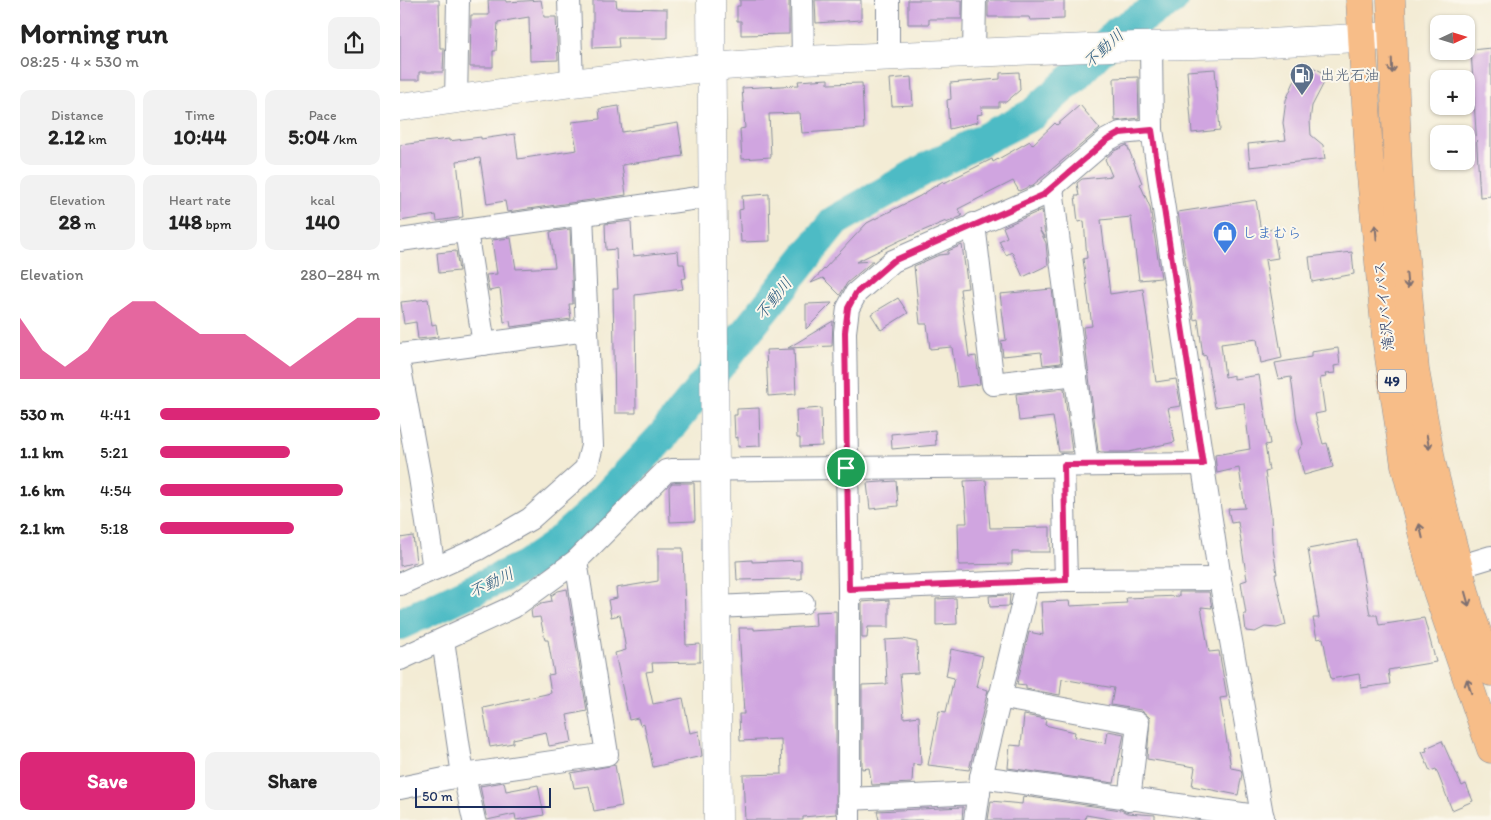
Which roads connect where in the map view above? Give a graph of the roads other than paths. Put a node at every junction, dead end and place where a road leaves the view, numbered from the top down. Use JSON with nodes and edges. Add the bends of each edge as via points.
{"nodes":[{"id":1,"x":458,"y":0,"type":"edge"},
{"id":2,"x":568,"y":0,"type":"edge"},
{"id":3,"x":711,"y":0,"type":"edge"},
{"id":4,"x":802,"y":0,"type":"edge"},
{"id":5,"x":888,"y":0,"type":"edge"},
{"id":6,"x":975,"y":0,"type":"edge"},
{"id":7,"x":1360,"y":0,"type":"edge"},
{"id":8,"x":1391,"y":0,"type":"edge"},
{"id":9,"x":1391,"y":36,"type":"junction"},
{"id":10,"x":1361,"y":37,"type":"junction"},
{"id":11,"x":1144,"y":45,"type":"junction"},
{"id":12,"x":974,"y":52,"type":"junction"},
{"id":13,"x":888,"y":56,"type":"junction"},
{"id":14,"x":803,"y":60,"type":"junction"},
{"id":15,"x":712,"y":67,"type":"junction"},
{"id":16,"x":572,"y":83,"type":"junction"},
{"id":17,"x":456,"y":100,"type":"junction"},
{"id":18,"x":400,"y":106,"type":"edge"},
{"id":19,"x":1152,"y":130,"type":"junction"},
{"id":20,"x":1052,"y":188,"type":"junction"},
{"id":21,"x":712,"y":196,"type":"junction"},
{"id":22,"x":582,"y":214,"type":"junction"},
{"id":23,"x":974,"y":224,"type":"junction"},
{"id":24,"x":466,"y":231,"type":"junction"},
{"id":25,"x":400,"y":240,"type":"edge"},
{"id":26,"x":587,"y":330,"type":"junction"},
{"id":27,"x":484,"y":344,"type":"junction"},
{"id":28,"x":400,"y":355,"type":"edge"},
{"id":29,"x":400,"y":369,"type":"edge"},
{"id":30,"x":1076,"y":374,"type":"junction"},
{"id":31,"x":404,"y":413,"type":"edge"},
{"id":32,"x":1203,"y":464,"type":"junction"},
{"id":33,"x":1064,"y":465,"type":"junction"},
{"id":34,"x":1087,"y":465,"type":"junction"},
{"id":35,"x":846,"y":468,"type":"junction"},
{"id":36,"x":714,"y":469,"type":"junction"},
{"id":37,"x":1491,"y":557,"type":"edge"},
{"id":38,"x":576,"y":561,"type":"junction"},
{"id":39,"x":1458,"y":567,"type":"junction"},
{"id":40,"x":434,"y":570,"type":"junction"},
{"id":41,"x":1220,"y":579,"type":"junction"},
{"id":42,"x":1066,"y":580,"type":"junction"},
{"id":43,"x":1028,"y":581,"type":"junction"},
{"id":44,"x":400,"y":584,"type":"edge"},
{"id":45,"x":849,"y":589,"type":"junction"},
{"id":46,"x":804,"y":603,"type":"dead end"},
{"id":47,"x":716,"y":607,"type":"junction"},
{"id":48,"x":443,"y":640,"type":"junction"},
{"id":49,"x":400,"y":659,"type":"edge"},
{"id":50,"x":1491,"y":672,"type":"edge"},
{"id":51,"x":1000,"y":697,"type":"junction"},
{"id":52,"x":1491,"y":749,"type":"edge"},
{"id":53,"x":464,"y":775,"type":"junction"},
{"id":54,"x":980,"y":785,"type":"junction"},
{"id":55,"x":400,"y":788,"type":"edge"},
{"id":56,"x":1129,"y":800,"type":"junction"},
{"id":57,"x":848,"y":810,"type":"edge"},
{"id":58,"x":1263,"y":819,"type":"edge"},
{"id":59,"x":474,"y":820,"type":"edge"},
{"id":60,"x":718,"y":820,"type":"edge"},
{"id":61,"x":975,"y":820,"type":"edge"}],
"edges":[{"from":1,"to":17,"type":"street"},
{"from":2,"to":16,"type":"street"},
{"from":3,"to":15,"type":"street"},
{"from":4,"to":14,"type":"street"},
{"from":5,"to":13,"type":"street"},
{"from":6,"to":12,"type":"street"},
{"from":7,"to":10,"type":"highway","name":"滝沢バイパス","number":"49"},
{"from":8,"to":9,"type":"highway","name":"滝沢バイパス","number":"49"},
{"from":9,"to":10,"type":"street"},
{"from":9,"to":39,"type":"highway","name":"滝沢バイパス","number":"49","one_way":true,"via":[[1399,191],[1415,370],[1432,465]]},
{"from":10,"to":11,"type":"street","via":[[1252,44]]},
{"from":52,"to":10,"type":"highway","name":"滝沢バイパス","number":"49","one_way":true,"via":[[1437,591],[1405,465],[1386,337]]},
{"from":11,"to":12,"type":"street"},
{"from":11,"to":19,"type":"street"},
{"from":12,"to":13,"type":"street"},
{"from":13,"to":14,"type":"street"},
{"from":14,"to":15,"type":"street"},
{"from":15,"to":16,"type":"street"},
{"from":15,"to":21,"type":"street"},
{"from":16,"to":17,"type":"street"},
{"from":17,"to":18,"type":"street"},
{"from":19,"to":20,"type":"street","via":[[1120,133],[1107,140]]},
{"from":19,"to":32,"type":"street"},
{"from":20,"to":23,"type":"street","via":[[1043,195]]},
{"from":20,"to":30,"type":"street"},
{"from":21,"to":22,"type":"street"},
{"from":21,"to":36,"type":"street"},
{"from":22,"to":24,"type":"street"},
{"from":22,"to":26,"type":"street"},
{"from":23,"to":30,"type":"street","via":[[993,384]]},
{"from":23,"to":35,"type":"street","via":[[893,261],[856,293],[848,308],[845,332]]},
{"from":24,"to":25,"type":"street"},
{"from":24,"to":27,"type":"street"},
{"from":26,"to":27,"type":"street"},
{"from":26,"to":40,"type":"street","via":[[592,446],[586,469],[530,518]]},
{"from":27,"to":28,"type":"street"},
{"from":29,"to":31,"type":"street"},
{"from":30,"to":34,"type":"street"},
{"from":31,"to":40,"type":"street"},
{"from":32,"to":34,"type":"street"},
{"from":32,"to":41,"type":"street"},
{"from":33,"to":34,"type":"street"},
{"from":33,"to":35,"type":"street"},
{"from":33,"to":42,"type":"street"},
{"from":35,"to":36,"type":"street"},
{"from":35,"to":45,"type":"street"},
{"from":36,"to":38,"type":"street","via":[[666,472]]},
{"from":36,"to":47,"type":"street"},
{"from":37,"to":39,"type":"street"},
{"from":38,"to":48,"type":"street","via":[[513,607]]},
{"from":38,"to":53,"type":"street","via":[[607,754]]},
{"from":39,"to":50,"type":"highway","name":"滝沢バイパス","number":"49","one_way":true},
{"from":40,"to":44,"type":"street"},
{"from":41,"to":42,"type":"street"},
{"from":41,"to":58,"type":"street"},
{"from":42,"to":43,"type":"street"},
{"from":43,"to":45,"type":"street"},
{"from":43,"to":51,"type":"street"},
{"from":45,"to":57,"type":"street"},
{"from":46,"to":47,"type":"street"},
{"from":47,"to":60,"type":"street"},
{"from":48,"to":49,"type":"street"},
{"from":48,"to":53,"type":"street"},
{"from":51,"to":54,"type":"street"},
{"from":51,"to":56,"type":"street","via":[[1138,723]]},
{"from":53,"to":55,"type":"street"},
{"from":53,"to":59,"type":"street"},
{"from":54,"to":56,"type":"street"},
{"from":54,"to":57,"type":"street"},
{"from":54,"to":61,"type":"street"},
{"from":56,"to":58,"type":"street"}]}
